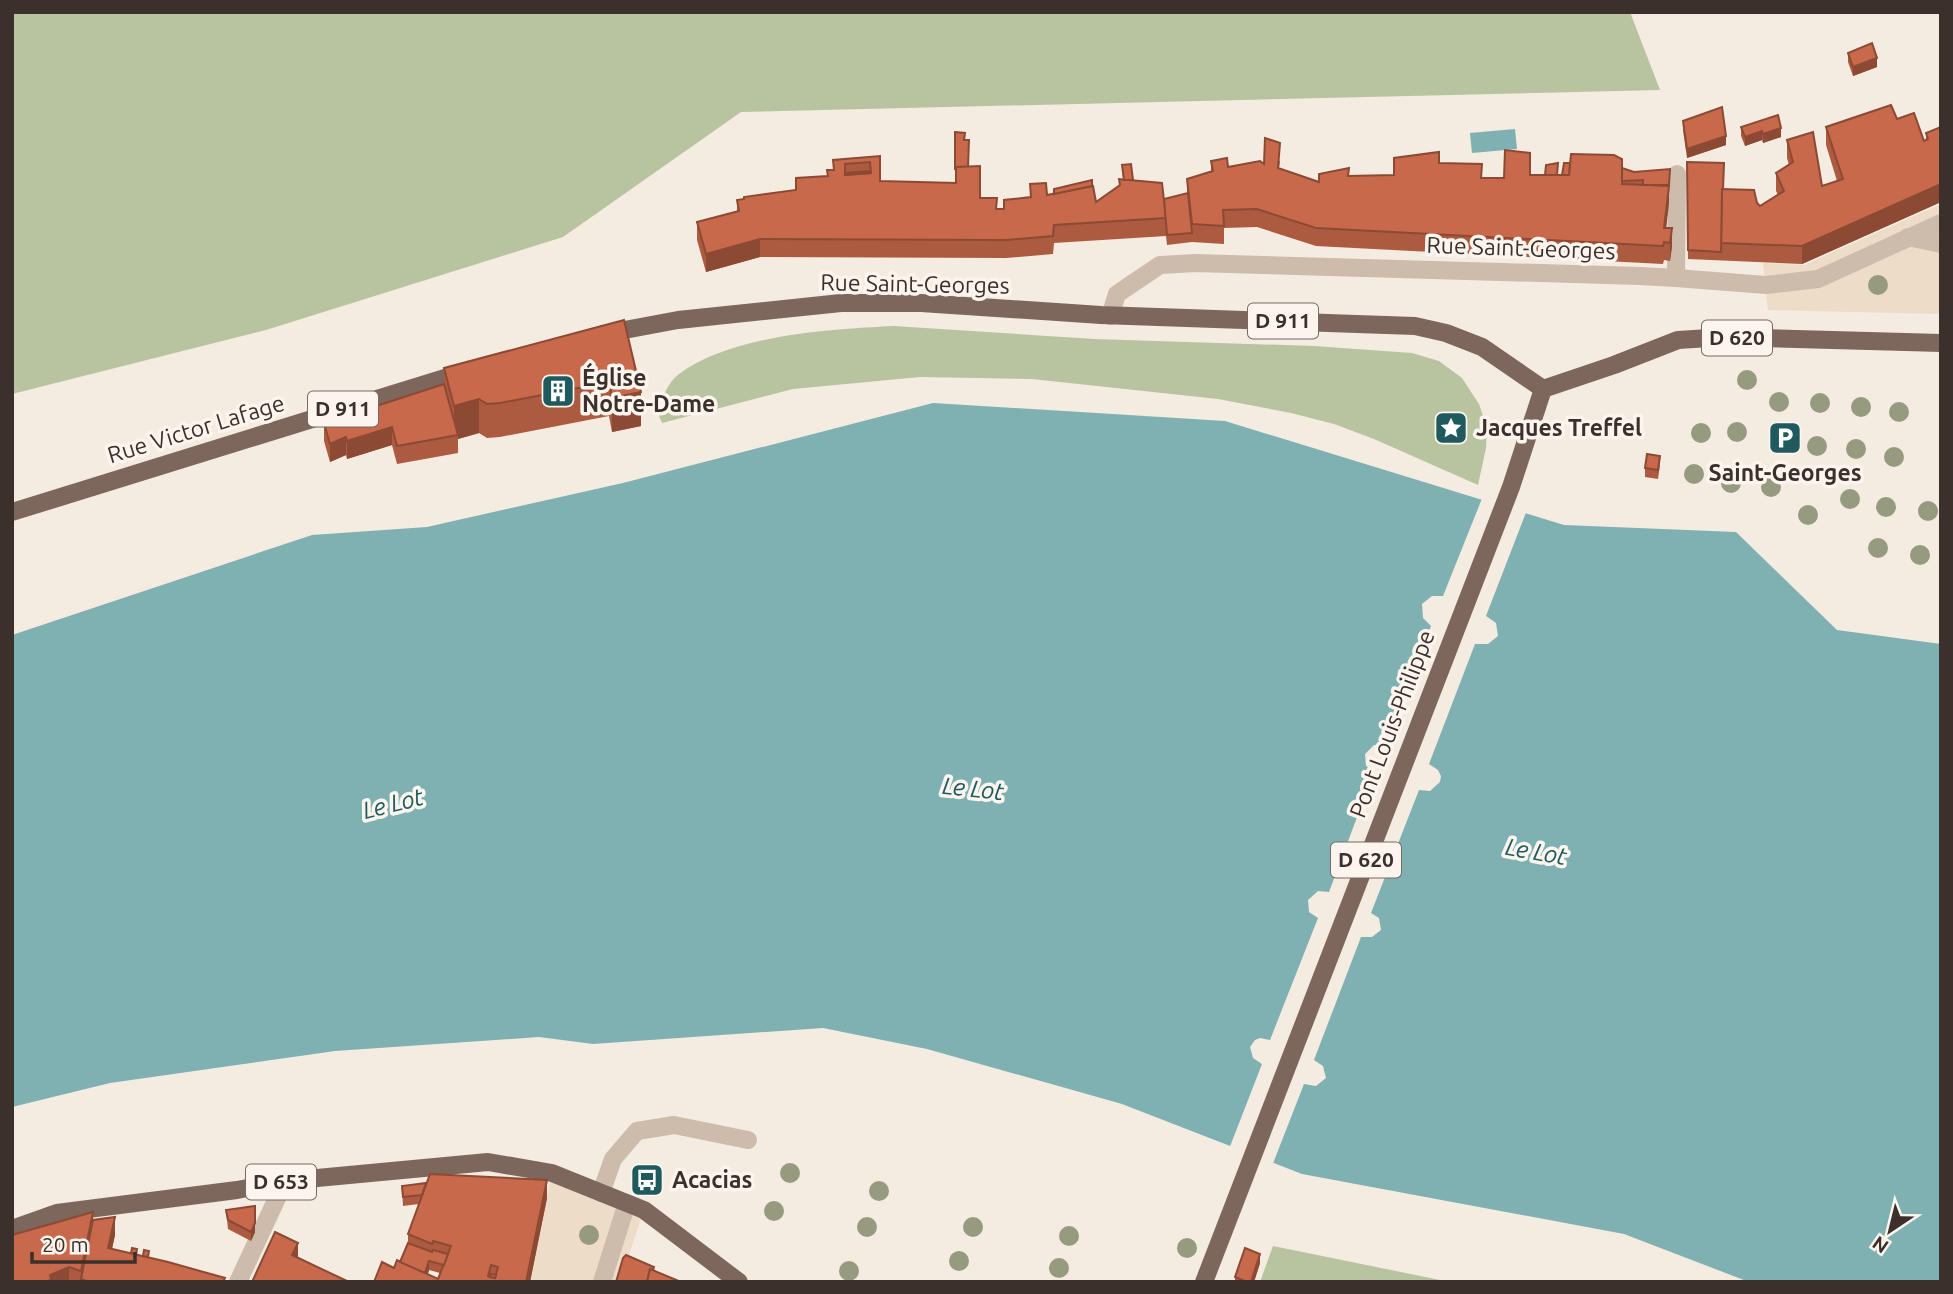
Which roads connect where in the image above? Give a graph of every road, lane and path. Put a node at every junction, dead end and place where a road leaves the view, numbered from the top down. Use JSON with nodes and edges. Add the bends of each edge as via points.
{"nodes":[{"id":1,"x":1677,"y":174,"type":"dead end"},
{"id":2,"x":1941,"y":223,"type":"edge"},
{"id":3,"x":1908,"y":237,"type":"junction"},
{"id":4,"x":1941,"y":244,"type":"edge"},
{"id":5,"x":1676,"y":278,"type":"junction"},
{"id":6,"x":1110,"y":316,"type":"junction"},
{"id":7,"x":580,"y":339,"type":"edge"},
{"id":8,"x":1941,"y":343,"type":"edge"},
{"id":9,"x":478,"y":368,"type":"edge"},
{"id":10,"x":1543,"y":389,"type":"junction"},
{"id":11,"x":12,"y":512,"type":"edge"},
{"id":12,"x":748,"y":1140,"type":"dead end"},
{"id":13,"x":285,"y":1181,"type":"junction"},
{"id":14,"x":601,"y":1193,"type":"junction"},
{"id":15,"x":627,"y":1203,"type":"junction"},
{"id":16,"x":12,"y":1229,"type":"edge"},
{"id":17,"x":238,"y":1282,"type":"edge"},
{"id":18,"x":602,"y":1282,"type":"edge"},
{"id":19,"x":739,"y":1282,"type":"edge"},
{"id":20,"x":1204,"y":1282,"type":"edge"}],
"edges":[{"from":1,"to":5,"type":"street"},
{"from":2,"to":3,"type":"street","name":"Rue Saint-Georges"},
{"from":3,"to":4,"type":"street"},
{"from":3,"to":5,"type":"street","name":"Rue Saint-Georges","via":[[1818,279],[1766,285]]},
{"from":5,"to":6,"type":"street","name":"Rue Saint-Georges","via":[[1160,265],[1117,294]]},
{"from":6,"to":7,"type":"main road","name":"Rue Saint-Georges","number":"D 911","via":[[921,303],[841,303],[678,320]]},
{"from":6,"to":10,"type":"main road","name":"Rue Saint-Georges","number":"D 911","via":[[1415,326],[1482,347]]},
{"from":8,"to":10,"type":"main road","number":"D 620","via":[[1726,337],[1678,340]]},
{"from":9,"to":11,"type":"main road","name":"Rue Victor Lafage","number":"D 911"},
{"from":10,"to":20,"type":"main road","name":"Pont Louis-Philippe","number":"D 620","via":[[1511,487]]},
{"from":12,"to":14,"type":"street","via":[[674,1125],[637,1131],[613,1160]]},
{"from":13,"to":14,"type":"main road","number":"D 653","via":[[488,1162],[552,1173]]},
{"from":13,"to":16,"type":"main road","number":"D 653","via":[[57,1213]]},
{"from":13,"to":17,"type":"street"},
{"from":14,"to":15,"type":"main road","number":"D 653"},
{"from":15,"to":18,"type":"street"},
{"from":15,"to":19,"type":"main road","number":"D 653","via":[[644,1210]]}]}
